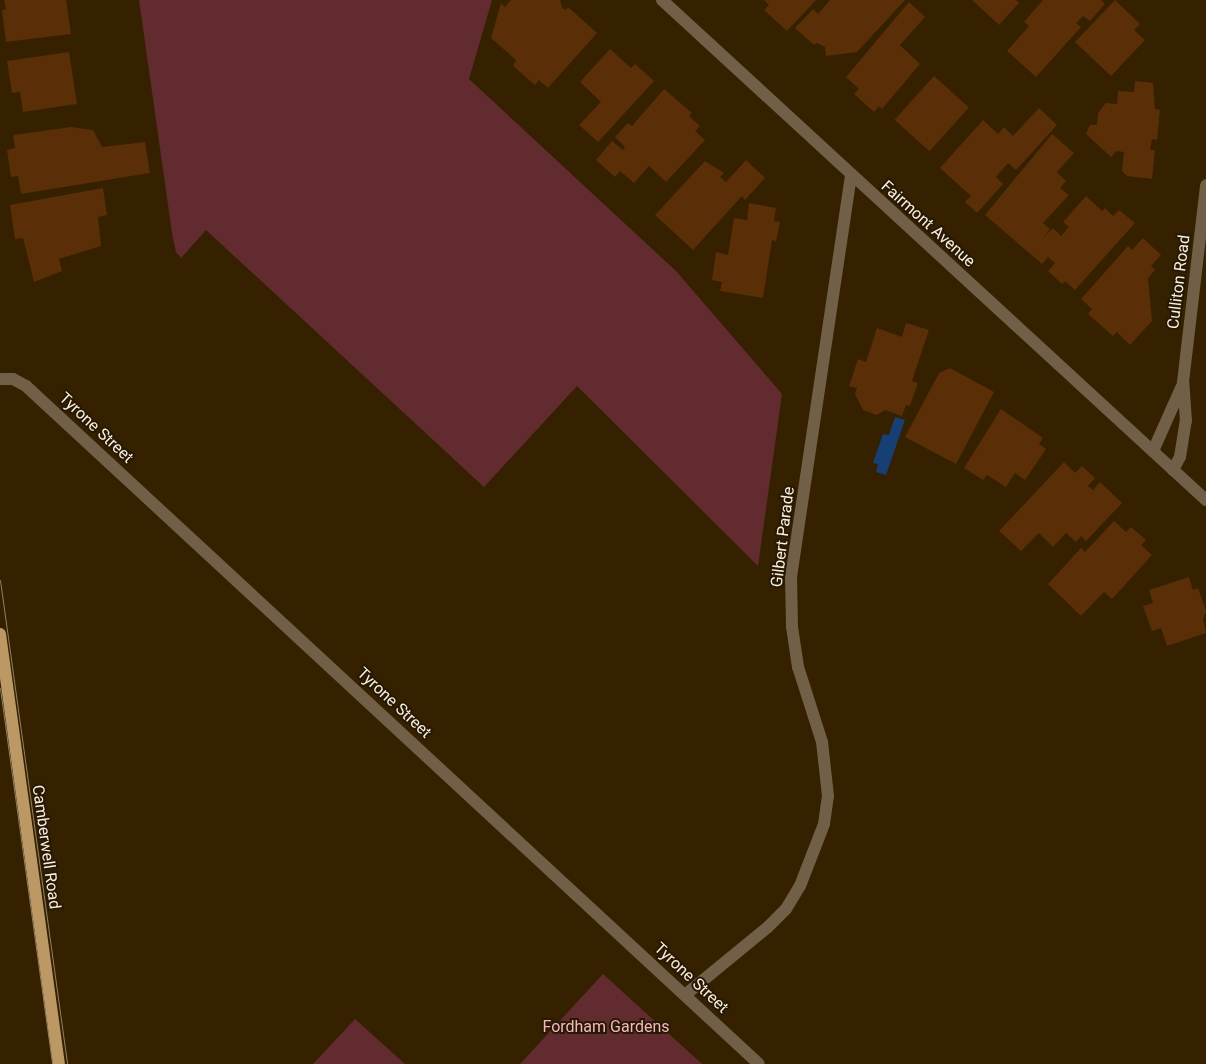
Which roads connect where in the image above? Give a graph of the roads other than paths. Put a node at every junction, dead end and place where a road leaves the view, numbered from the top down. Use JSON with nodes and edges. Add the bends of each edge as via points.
{"nodes":[{"id":1,"x":662,"y":0,"type":"edge"},
{"id":2,"x":851,"y":175,"type":"junction"},
{"id":3,"x":1206,"y":186,"type":"edge"},
{"id":4,"x":0,"y":379,"type":"edge"},
{"id":5,"x":1184,"y":382,"type":"junction"},
{"id":6,"x":1153,"y":451,"type":"junction"},
{"id":7,"x":1173,"y":470,"type":"junction"},
{"id":8,"x":1206,"y":500,"type":"edge"},
{"id":9,"x":0,"y":634,"type":"edge"},
{"id":10,"x":685,"y":995,"type":"junction"},
{"id":11,"x":59,"y":1064,"type":"edge"},
{"id":12,"x":759,"y":1064,"type":"edge"}],
"edges":[{"from":1,"to":2,"type":"street","name":"Fairmont Avenue"},
{"from":2,"to":6,"type":"street","name":"Fairmont Avenue"},
{"from":2,"to":10,"type":"street","name":"Gilbert Parade","via":[[791,578],[792,627],[798,668],[824,752],[828,796],[824,824],[800,886],[786,909]]},
{"from":3,"to":5,"type":"street","name":"Culliton Road"},
{"from":4,"to":10,"type":"street","name":"Tyrone Street","via":[[13,379],[26,386]]},
{"from":5,"to":6,"type":"street","name":"Culliton Road"},
{"from":5,"to":7,"type":"street","name":"Culliton Road","via":[[1186,421],[1180,457]]},
{"from":6,"to":7,"type":"street","name":"Fairmont Avenue"},
{"from":7,"to":8,"type":"street","name":"Fairmont Avenue"},
{"from":9,"to":11,"type":"main road","name":"Camberwell Road"},
{"from":10,"to":12,"type":"street","name":"Tyrone Street"}]}
